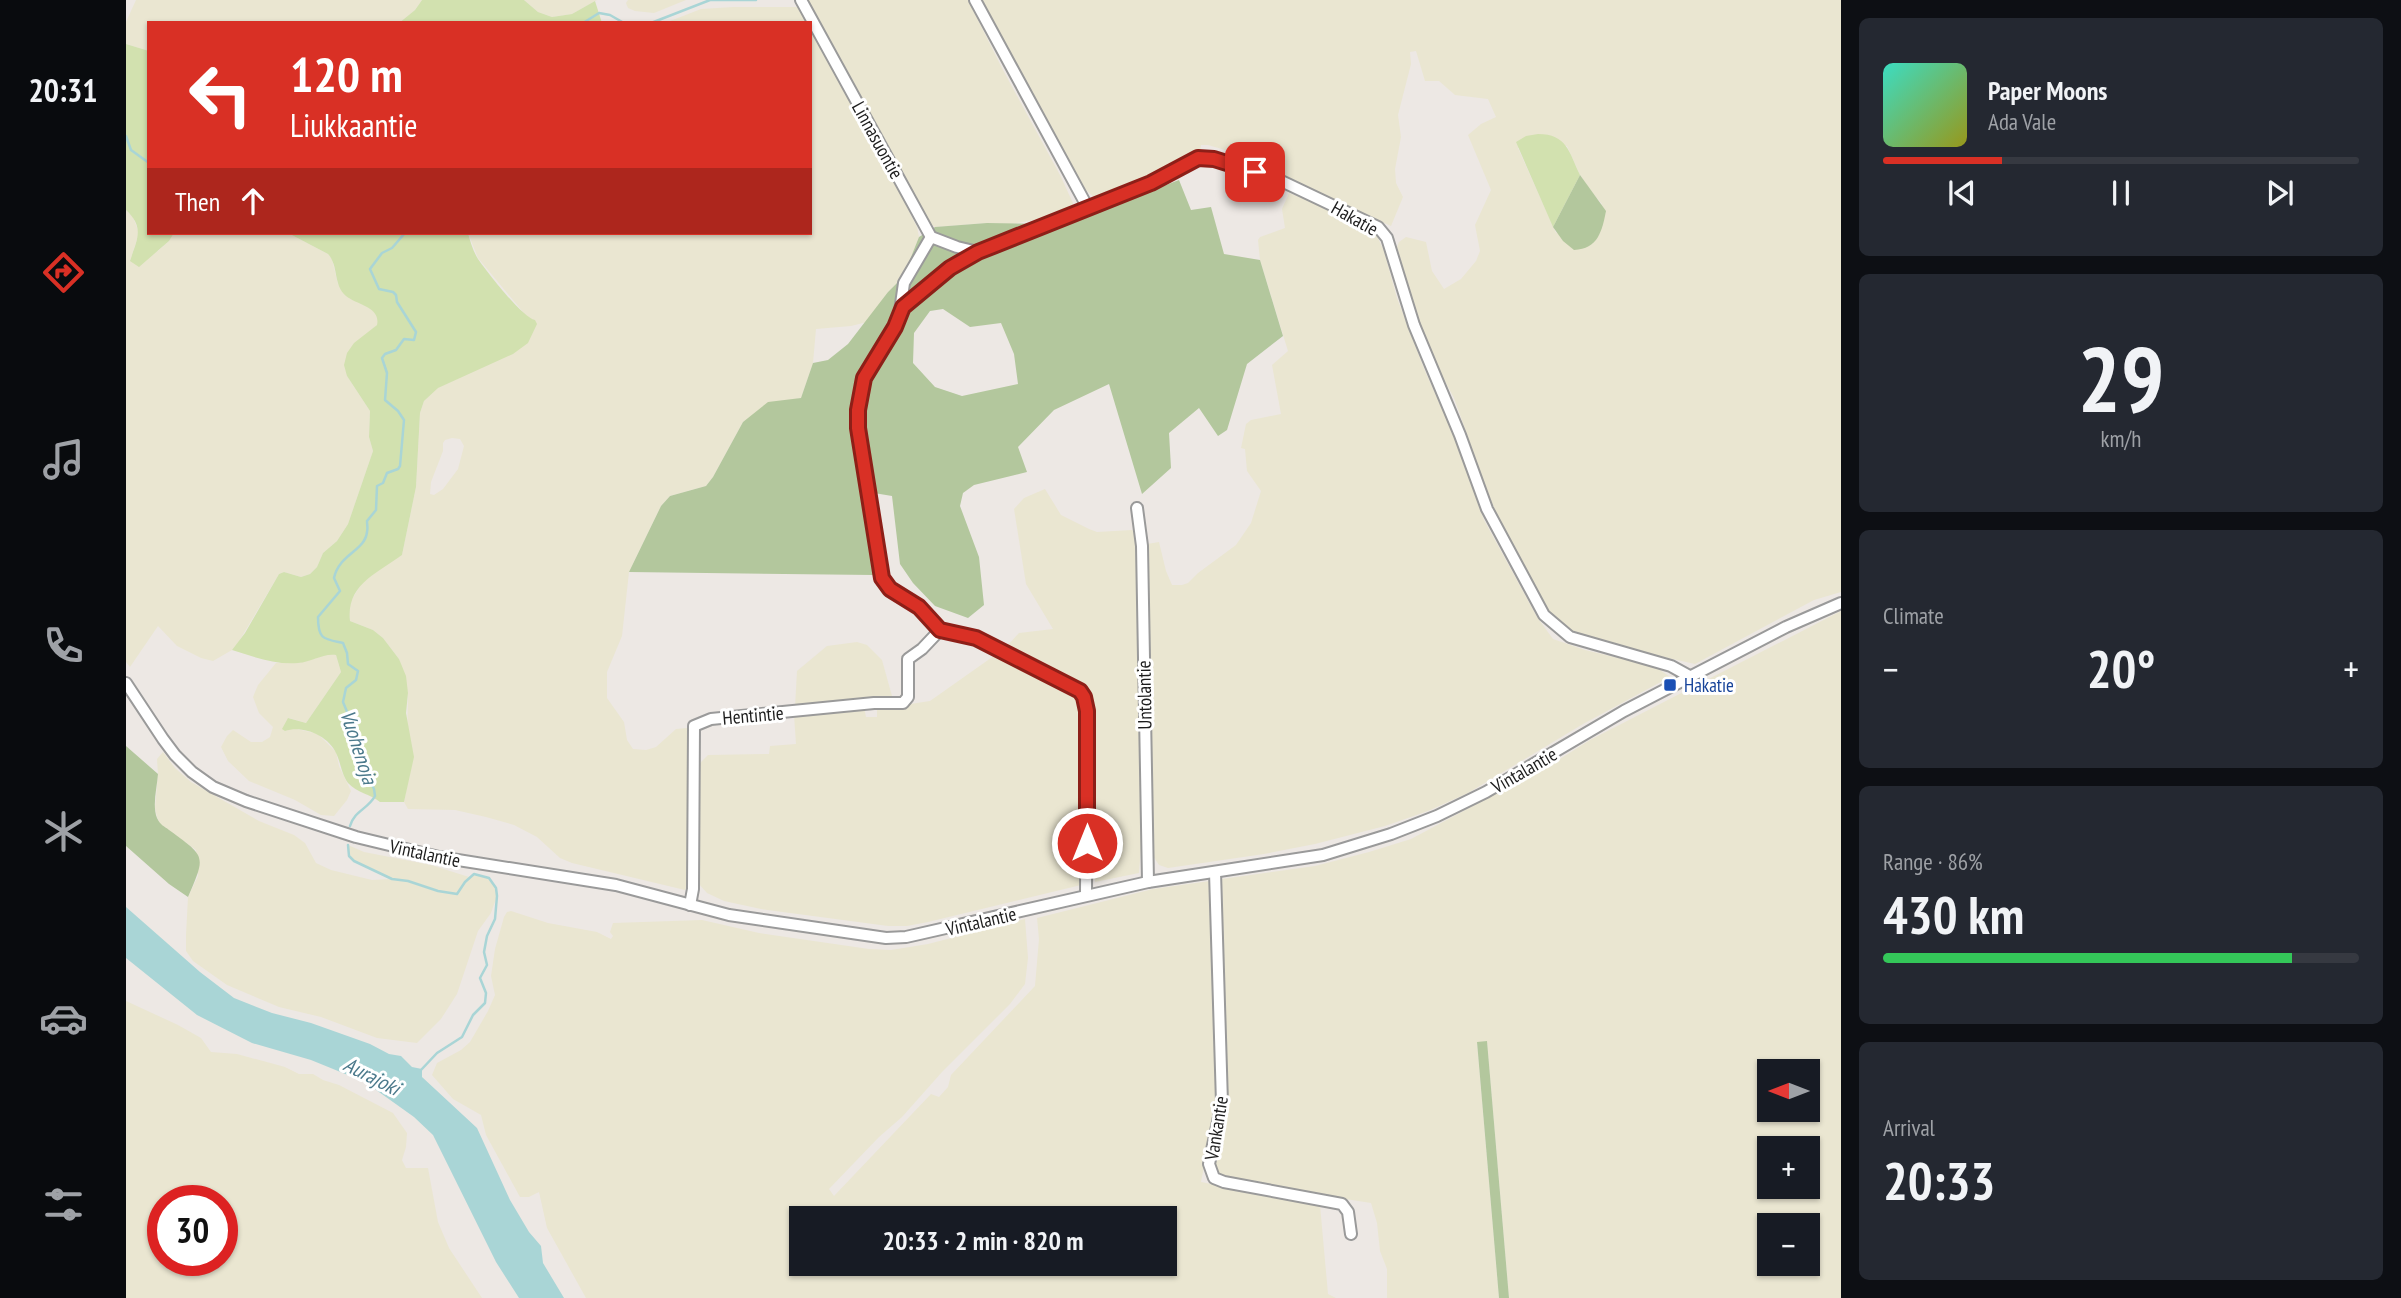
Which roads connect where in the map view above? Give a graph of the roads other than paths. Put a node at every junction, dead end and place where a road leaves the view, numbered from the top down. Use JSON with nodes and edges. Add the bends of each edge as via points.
{"nodes":[{"id":1,"x":801,"y":0,"type":"edge"},
{"id":2,"x":975,"y":0,"type":"edge"},
{"id":3,"x":1088,"y":208,"type":"junction"},
{"id":4,"x":931,"y":237,"type":"junction"},
{"id":5,"x":978,"y":252,"type":"junction"},
{"id":6,"x":900,"y":313,"type":"junction"},
{"id":7,"x":1137,"y":508,"type":"dead end"},
{"id":8,"x":1841,"y":603,"type":"edge"},
{"id":9,"x":940,"y":630,"type":"junction"},
{"id":10,"x":1691,"y":677,"type":"junction"},
{"id":11,"x":126,"y":683,"type":"edge"},
{"id":12,"x":1214,"y":872,"type":"junction"},
{"id":13,"x":1148,"y":882,"type":"junction"},
{"id":14,"x":1087,"y":895,"type":"junction"},
{"id":15,"x":690,"y":905,"type":"junction"},
{"id":16,"x":1351,"y":1234,"type":"dead end"}],
"edges":[{"from":1,"to":4,"type":"street","name":"Linnasuontie"},
{"from":2,"to":3,"type":"street"},
{"from":3,"to":5,"type":"street","name":"Hakatie"},
{"from":3,"to":10,"type":"street","name":"Hakatie","via":[[1161,178],[1191,160],[1208,157],[1275,178],[1378,227],[1387,238],[1414,325],[1487,509],[1544,615],[1570,637],[1671,666]]},
{"from":4,"to":5,"type":"street"},
{"from":4,"to":6,"type":"street","via":[[904,283]]},
{"from":5,"to":6,"type":"street","name":"Hakatie","via":[[921,290]]},
{"from":6,"to":9,"type":"street","via":[[864,378],[858,428],[882,578]]},
{"from":7,"to":13,"type":"street","name":"Untolantie","via":[[1142,545]]},
{"from":8,"to":10,"type":"street","name":"Vintalantie"},
{"from":9,"to":14,"type":"street","via":[[976,638],[1075,688],[1084,697]]},
{"from":9,"to":15,"type":"street","name":"Hentintie","via":[[908,659],[908,697],[903,703],[710,719],[694,726]]},
{"from":10,"to":12,"type":"street","name":"Vintalantie","via":[[1437,816],[1323,855]]},
{"from":11,"to":15,"type":"street","name":"Vintalantie","via":[[175,755],[192,772],[246,801],[393,847],[616,885]]},
{"from":12,"to":13,"type":"street","name":"Vintalantie"},
{"from":12,"to":16,"type":"street","name":"Vankantie","via":[[1223,1103],[1210,1172],[1224,1182],[1342,1204]]},
{"from":13,"to":14,"type":"street","name":"Vintalantie"},
{"from":14,"to":15,"type":"street","name":"Vintalantie","via":[[919,936],[886,938],[755,920]]}]}
